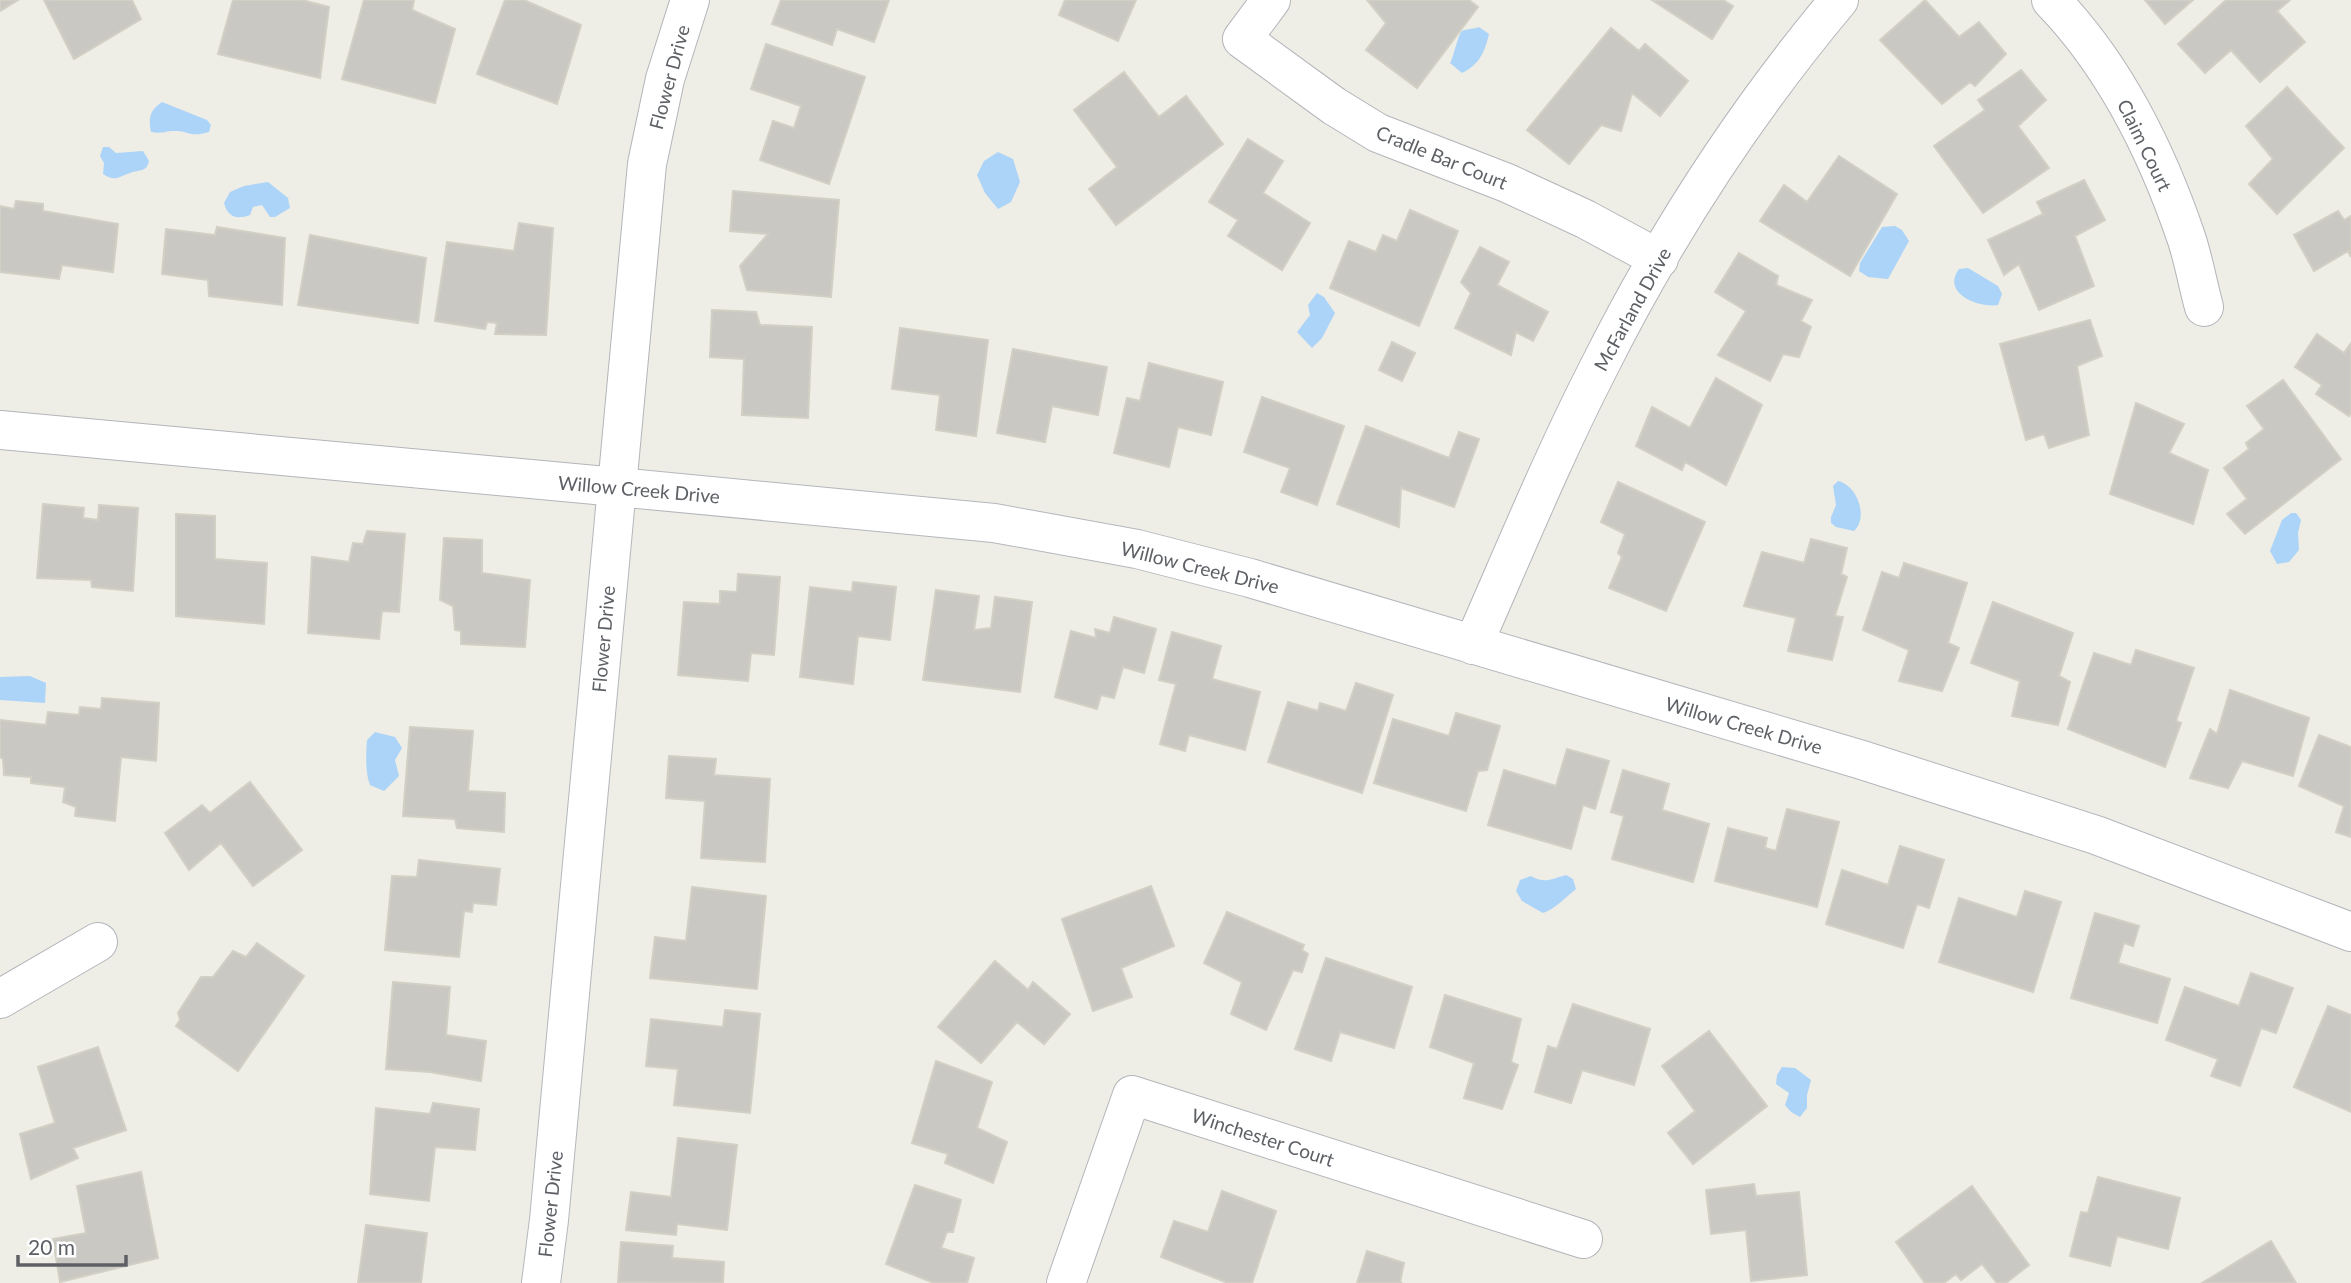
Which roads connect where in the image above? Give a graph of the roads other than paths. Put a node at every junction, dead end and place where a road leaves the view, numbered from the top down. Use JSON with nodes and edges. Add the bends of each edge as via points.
{"nodes":[{"id":1,"x":690,"y":0,"type":"edge"},
{"id":2,"x":1271,"y":0,"type":"edge"},
{"id":3,"x":1839,"y":0,"type":"edge"},
{"id":4,"x":2051,"y":0,"type":"edge"},
{"id":5,"x":1659,"y":259,"type":"junction"},
{"id":6,"x":2204,"y":307,"type":"dead end"},
{"id":7,"x":0,"y":430,"type":"edge"},
{"id":8,"x":617,"y":487,"type":"junction"},
{"id":9,"x":1473,"y":645,"type":"junction"},
{"id":10,"x":2351,"y":932,"type":"edge"},
{"id":11,"x":98,"y":942,"type":"dead end"},
{"id":12,"x":0,"y":999,"type":"edge"},
{"id":13,"x":1583,"y":1239,"type":"dead end"},
{"id":14,"x":541,"y":1283,"type":"edge"},
{"id":15,"x":1066,"y":1283,"type":"edge"}],
"edges":[{"from":1,"to":8,"type":"street","name":"Flower Drive","via":[[665,79],[647,164]]},
{"from":2,"to":5,"type":"street","name":"Cradle Bar Court","via":[[1242,39],[1334,106],[1378,133],[1507,183]]},
{"from":3,"to":5,"type":"street","name":"McFarland Drive","via":[[1755,109]]},
{"from":4,"to":6,"type":"street","name":"Claim Court","via":[[2098,60],[2134,117],[2164,178]]},
{"from":5,"to":9,"type":"street","name":"McFarland Drive","via":[[1598,368]]},
{"from":7,"to":8,"type":"street","name":"Willow Creek Drive"},
{"from":8,"to":9,"type":"street","name":"Willow Creek Drive","via":[[994,523],[1138,549]]},
{"from":8,"to":14,"type":"street","name":"Flower Drive"},
{"from":9,"to":10,"type":"street","name":"Willow Creek Drive","via":[[2096,835]]},
{"from":11,"to":12,"type":"street"},
{"from":13,"to":15,"type":"street","name":"Winchester Court","via":[[1132,1095]]}]}
